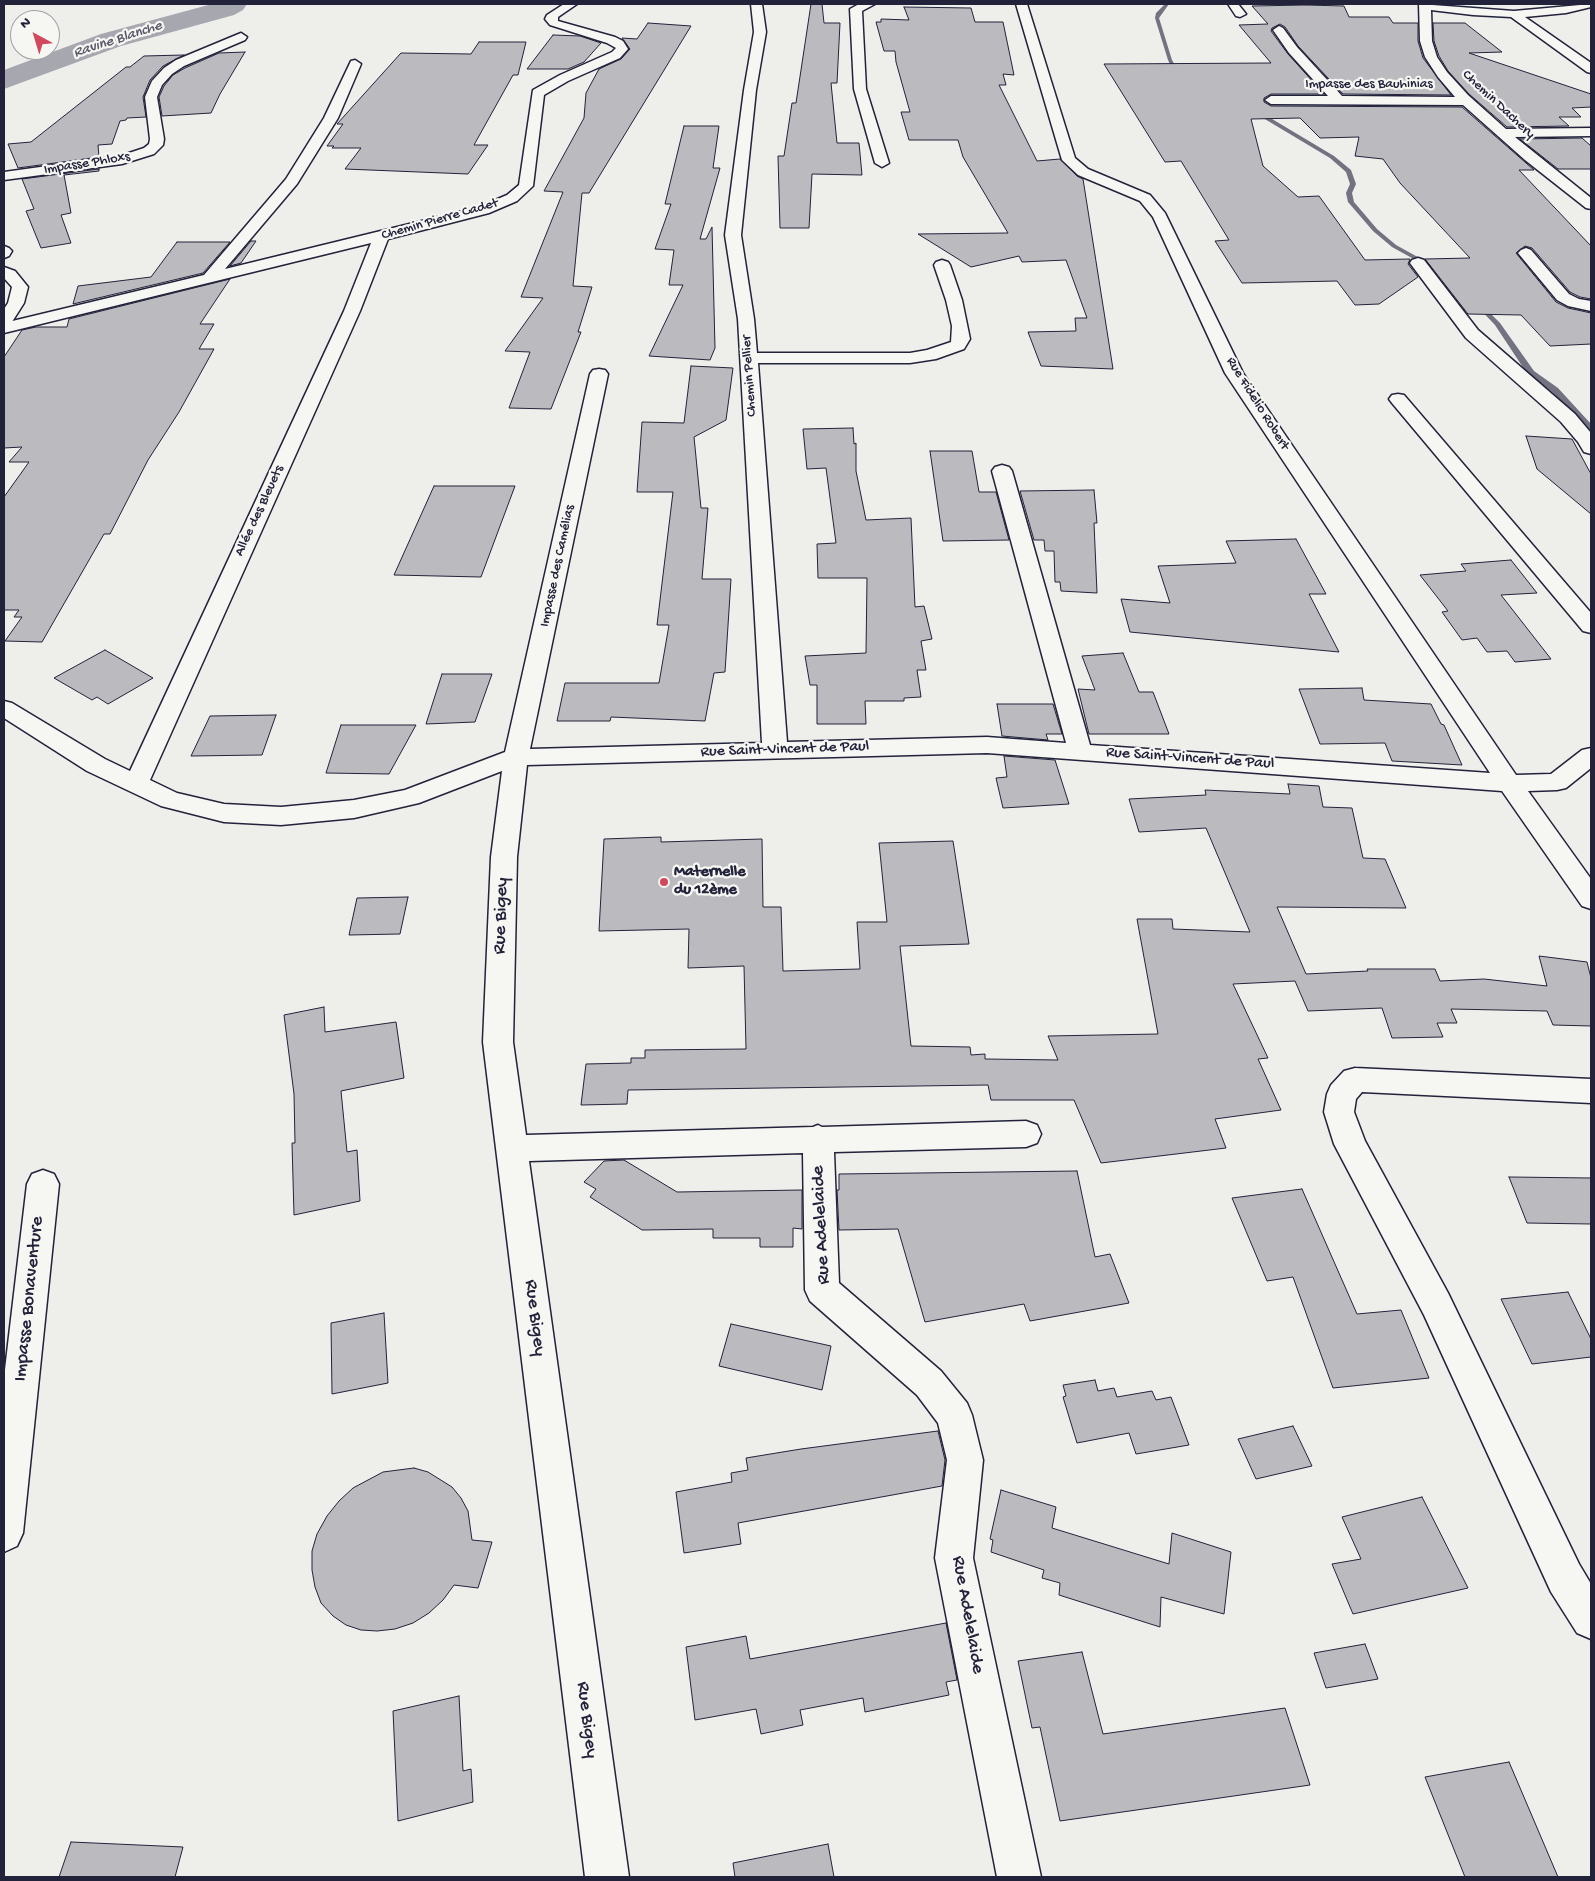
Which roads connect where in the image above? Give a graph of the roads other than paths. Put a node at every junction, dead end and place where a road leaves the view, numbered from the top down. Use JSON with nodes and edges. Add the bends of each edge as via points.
{"nodes":[{"id":1,"x":571,"y":4,"type":"edge"},
{"id":2,"x":756,"y":4,"type":"edge"},
{"id":3,"x":869,"y":4,"type":"edge"},
{"id":4,"x":1022,"y":4,"type":"edge"},
{"id":5,"x":1233,"y":4,"type":"edge"},
{"id":6,"x":1588,"y":4,"type":"edge"},
{"id":7,"x":1425,"y":5,"type":"edge"},
{"id":8,"x":1240,"y":14,"type":"dead end"},
{"id":9,"x":1514,"y":14,"type":"junction"},
{"id":10,"x":1279,"y":30,"type":"dead end"},
{"id":11,"x":242,"y":37,"type":"dead end"},
{"id":12,"x":356,"y":64,"type":"dead end"},
{"id":13,"x":1591,"y":69,"type":"edge"},
{"id":14,"x":1271,"y":100,"type":"dead end"},
{"id":15,"x":1338,"y":100,"type":"junction"},
{"id":16,"x":1467,"y":101,"type":"junction"},
{"id":17,"x":1591,"y":132,"type":"edge"},
{"id":18,"x":1503,"y":133,"type":"junction"},
{"id":19,"x":882,"y":163,"type":"dead end"},
{"id":20,"x":4,"y":176,"type":"edge"},
{"id":21,"x":1591,"y":205,"type":"edge"},
{"id":22,"x":382,"y":236,"type":"junction"},
{"id":23,"x":1526,"y":253,"type":"dead end"},
{"id":24,"x":1418,"y":262,"type":"dead end"},
{"id":25,"x":942,"y":265,"type":"dead end"},
{"id":26,"x":4,"y":272,"type":"edge"},
{"id":27,"x":210,"y":277,"type":"junction"},
{"id":28,"x":1591,"y":306,"type":"edge"},
{"id":29,"x":4,"y":322,"type":"edge"},
{"id":30,"x":4,"y":328,"type":"edge"},
{"id":31,"x":749,"y":358,"type":"junction"},
{"id":32,"x":599,"y":374,"type":"dead end"},
{"id":33,"x":1398,"y":399,"type":"dead end"},
{"id":34,"x":1591,"y":448,"type":"edge"},
{"id":35,"x":1002,"y":471,"type":"dead end"},
{"id":36,"x":1591,"y":626,"type":"edge"},
{"id":37,"x":4,"y":708,"type":"edge"},
{"id":38,"x":775,"y":750,"type":"junction"},
{"id":39,"x":1079,"y":751,"type":"junction"},
{"id":40,"x":1591,"y":756,"type":"edge"},
{"id":41,"x":516,"y":758,"type":"junction"},
{"id":42,"x":1509,"y":783,"type":"junction"},
{"id":43,"x":136,"y":784,"type":"junction"},
{"id":44,"x":1591,"y":899,"type":"edge"},
{"id":45,"x":1591,"y":1090,"type":"edge"},
{"id":46,"x":1026,"y":1134,"type":"dead end"},
{"id":47,"x":818,"y":1138,"type":"junction"},
{"id":48,"x":512,"y":1148,"type":"junction"},
{"id":49,"x":43,"y":1184,"type":"dead end"},
{"id":50,"x":4,"y":1533,"type":"edge"},
{"id":51,"x":1591,"y":1619,"type":"edge"},
{"id":52,"x":607,"y":1877,"type":"edge"},
{"id":53,"x":1019,"y":1877,"type":"edge"}],
"edges":[{"from":1,"to":22,"type":"street","name":"Chemin Pierre Cadet","via":[[553,15],[554,23],[611,40],[620,44],[622,49],[616,55],[538,93],[526,186],[499,205]]},
{"from":2,"to":31,"type":"street","name":"Chemin Pellier","via":[[760,32],[733,234]]},
{"from":3,"to":19,"type":"street","via":[[856,9],[860,89]]},
{"from":4,"to":42,"type":"street","name":"Rue Fidelio Robert","via":[[1069,160],[1083,172],[1145,198],[1160,216],[1234,373]]},
{"from":5,"to":8,"type":"street"},
{"from":6,"to":9,"type":"street","via":[[1566,10]]},
{"from":7,"to":9,"type":"street"},
{"from":7,"to":16,"type":"street","name":"Chemin Dachery","via":[[1426,41],[1431,57]]},
{"from":9,"to":13,"type":"street"},
{"from":10,"to":15,"type":"street"},
{"from":11,"to":20,"type":"street","name":"Impasse Phloxs","via":[[180,63],[156,84],[150,97],[157,139],[149,151],[122,160]]},
{"from":12,"to":27,"type":"street","via":[[331,118],[292,181]]},
{"from":14,"to":15,"type":"street","name":"Impasse des Bauhinias"},
{"from":15,"to":16,"type":"street","name":"Impasse des Bauhinias"},
{"from":16,"to":18,"type":"street","name":"Chemin Dachery"},
{"from":17,"to":18,"type":"street"},
{"from":18,"to":21,"type":"street","name":"Chemin Dachery"},
{"from":22,"to":27,"type":"street","name":"Chemin Pierre Cadet"},
{"from":22,"to":43,"type":"street","name":"Allée des Bleuets","via":[[352,311]]},
{"from":23,"to":28,"type":"street","via":[[1563,297]]},
{"from":24,"to":34,"type":"street","via":[[1472,334],[1568,418]]},
{"from":25,"to":31,"type":"street","via":[[960,326],[958,345],[910,358]]},
{"from":26,"to":29,"type":"street","via":[[20,287],[16,303]]},
{"from":27,"to":30,"type":"street","name":"Chemin Pierre Cadet"},
{"from":31,"to":38,"type":"street","name":"Chemin Pellier"},
{"from":32,"to":41,"type":"street","name":"Impasse des Camélias"},
{"from":33,"to":36,"type":"street"},
{"from":35,"to":39,"type":"street"},
{"from":37,"to":43,"type":"street","name":"Rue Saint-Vincent de Paul","via":[[96,765]]},
{"from":38,"to":39,"type":"street","name":"Rue Saint-Vincent de Paul","via":[[987,745]]},
{"from":38,"to":41,"type":"street","name":"Rue Saint-Vincent de Paul"},
{"from":39,"to":42,"type":"street","name":"Rue Saint-Vincent de Paul"},
{"from":40,"to":42,"type":"street","name":"Rue Saint-Vincent de Paul","via":[[1557,782]]},
{"from":41,"to":43,"type":"street","name":"Rue Saint-Vincent de Paul","via":[[410,797],[354,809],[281,816],[224,813],[170,800]]},
{"from":41,"to":48,"type":"street","name":"Rue Bigey","via":[[504,858],[498,1042]]},
{"from":42,"to":44,"type":"street","name":"Rue Fidelio Robert"},
{"from":45,"to":51,"type":"street","via":[[1355,1080],[1342,1094],[1339,1112],[1350,1144],[1436,1304],[1565,1578]]},
{"from":46,"to":47,"type":"street"},
{"from":47,"to":48,"type":"street"},
{"from":47,"to":53,"type":"street","name":"Rue Adelelaide","via":[[822,1290],[929,1383],[954,1415],[965,1460],[954,1558]]},
{"from":48,"to":52,"type":"street","name":"Rue Bigey"},
{"from":49,"to":50,"type":"street","name":"Impasse Bonaventure"}]}
